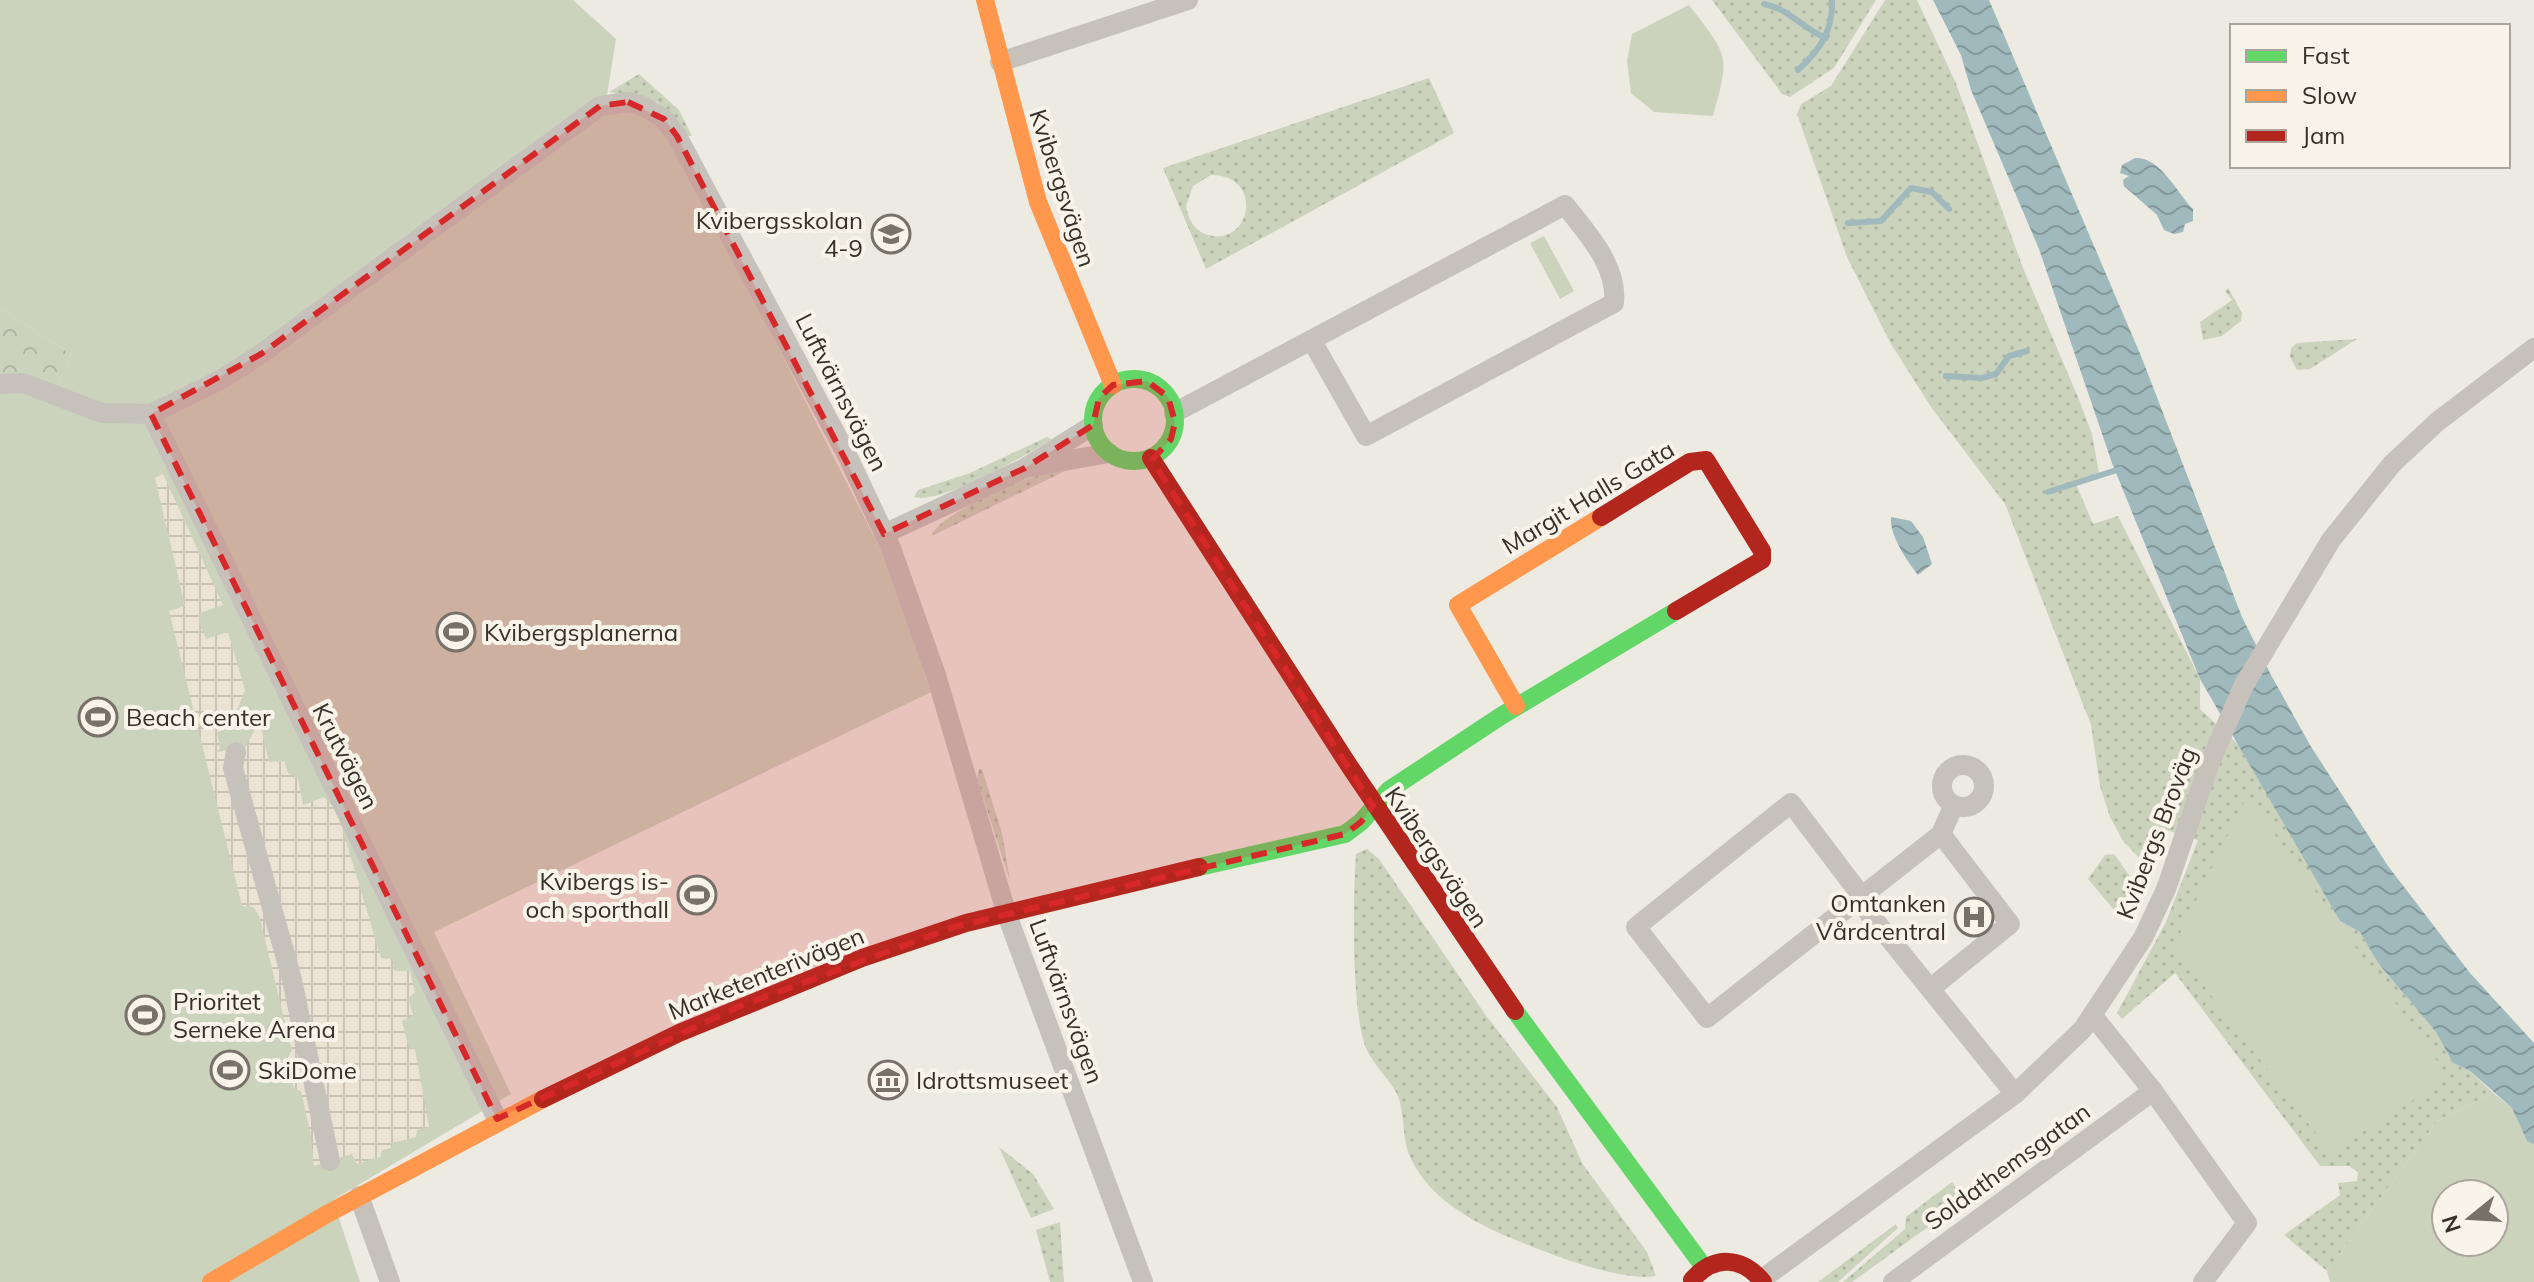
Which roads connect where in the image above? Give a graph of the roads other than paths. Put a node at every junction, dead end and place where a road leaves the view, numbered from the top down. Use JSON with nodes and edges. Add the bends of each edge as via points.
{"nodes":[{"id":1,"x":985,"y":0,"type":"edge"},
{"id":2,"x":1188,"y":0,"type":"edge"},
{"id":3,"x":1000,"y":62,"type":"junction"},
{"id":4,"x":1312,"y":341,"type":"junction"},
{"id":5,"x":2534,"y":348,"type":"edge"},
{"id":6,"x":0,"y":384,"type":"edge"},
{"id":7,"x":1113,"y":385,"type":"junction"},
{"id":8,"x":1174,"y":413,"type":"junction"},
{"id":9,"x":151,"y":414,"type":"junction"},
{"id":10,"x":1093,"y":425,"type":"junction"},
{"id":11,"x":1109,"y":453,"type":"junction"},
{"id":12,"x":1151,"y":458,"type":"junction"},
{"id":13,"x":1025,"y":468,"type":"junction"},
{"id":14,"x":884,"y":534,"type":"junction"},
{"id":15,"x":1516,"y":706,"type":"junction"},
{"id":16,"x":236,"y":752,"type":"dead end"},
{"id":17,"x":1373,"y":806,"type":"junction"},
{"id":18,"x":1953,"y":807,"type":"dead end"},
{"id":19,"x":1941,"y":834,"type":"junction"},
{"id":20,"x":1863,"y":898,"type":"junction"},
{"id":21,"x":1007,"y":915,"type":"junction"},
{"id":22,"x":1930,"y":989,"type":"junction"},
{"id":23,"x":2093,"y":1016,"type":"junction"},
{"id":24,"x":2153,"y":1091,"type":"junction"},
{"id":25,"x":2015,"y":1094,"type":"junction"},
{"id":26,"x":497,"y":1119,"type":"junction"},
{"id":27,"x":330,"y":1161,"type":"dead end"},
{"id":28,"x":359,"y":1196,"type":"junction"},
{"id":29,"x":1704,"y":1267,"type":"junction"},
{"id":30,"x":1763,"y":1281,"type":"edge"},
{"id":31,"x":211,"y":1282,"type":"edge"},
{"id":32,"x":390,"y":1282,"type":"edge"},
{"id":33,"x":1143,"y":1282,"type":"edge"},
{"id":34,"x":1691,"y":1282,"type":"edge"},
{"id":35,"x":1893,"y":1282,"type":"edge"},
{"id":36,"x":2203,"y":1282,"type":"edge"}],
"edges":[{"from":1,"to":3,"type":"street","name":"Kvibergsvägen"},
{"from":2,"to":3,"type":"street"},
{"from":3,"to":7,"type":"street","name":"Kvibergsvägen","via":[[1038,202]]},
{"from":4,"to":4,"type":"street","via":[[1565,205],[1616,285],[1614,303],[1366,436]]},
{"from":4,"to":8,"type":"street"},
{"from":5,"to":23,"type":"street","name":"Kvibergs Broväg","via":[[2437,422],[2392,464],[2331,540],[2244,685],[2166,889],[2143,938]]},
{"from":6,"to":9,"type":"street","via":[[23,383],[102,413]]},
{"from":7,"to":8,"type":"street","via":[[1129,379],[1147,381],[1162,390]]},
{"from":7,"to":10,"type":"street","via":[[1099,398]]},
{"from":8,"to":12,"type":"street","via":[[1171,439]]},
{"from":9,"to":14,"type":"street","name":"Luftvärnsvägen","via":[[261,354],[600,106],[628,102],[664,119],[677,136]]},
{"from":9,"to":26,"type":"street","name":"Krutvägen"},
{"from":10,"to":11,"type":"street"},
{"from":10,"to":13,"type":"street"},
{"from":11,"to":12,"type":"street","via":[[1130,461]]},
{"from":11,"to":13,"type":"street"},
{"from":12,"to":17,"type":"street","name":"Kvibergsvägen"},
{"from":13,"to":14,"type":"street"},
{"from":14,"to":21,"type":"street","name":"Luftvärnsvägen","via":[[936,675]]},
{"from":15,"to":15,"type":"street","name":"Margit Halls Gata","via":[[1458,605],[1690,462],[1706,460],[1762,551],[1762,560]]},
{"from":15,"to":17,"type":"street","name":"Margit Halls Gata"},
{"from":16,"to":27,"type":"street","via":[[233,768],[292,980]]},
{"from":17,"to":21,"type":"street","name":"Marketenterivägen","via":[[1345,834]]},
{"from":17,"to":29,"type":"street","name":"Kvibergsvägen","via":[[1476,959]]},
{"from":18,"to":19,"type":"street"},
{"from":19,"to":20,"type":"street"},
{"from":19,"to":22,"type":"street","via":[[2010,924]]},
{"from":20,"to":20,"type":"street","via":[[1791,803],[1636,927],[1707,1018]]},
{"from":20,"to":22,"type":"street","via":[[1868,912]]},
{"from":21,"to":26,"type":"street","name":"Marketenterivägen","via":[[954,927],[774,992]]},
{"from":21,"to":33,"type":"street","name":"Luftvärnsvägen"},
{"from":22,"to":25,"type":"street"},
{"from":23,"to":24,"type":"street"},
{"from":23,"to":25,"type":"street","name":"Kvibergs Broväg"},
{"from":24,"to":35,"type":"street","name":"Soldathemsgatan"},
{"from":24,"to":36,"type":"street","via":[[2247,1223]]},
{"from":25,"to":30,"type":"street","name":"Kvibergs Broväg"},
{"from":26,"to":28,"type":"street","name":"Marketenterivägen"},
{"from":28,"to":31,"type":"street","name":"Marketenterivägen"},
{"from":28,"to":32,"type":"street"},
{"from":29,"to":30,"type":"street","via":[[1736,1261]]},
{"from":29,"to":34,"type":"street"}]}
